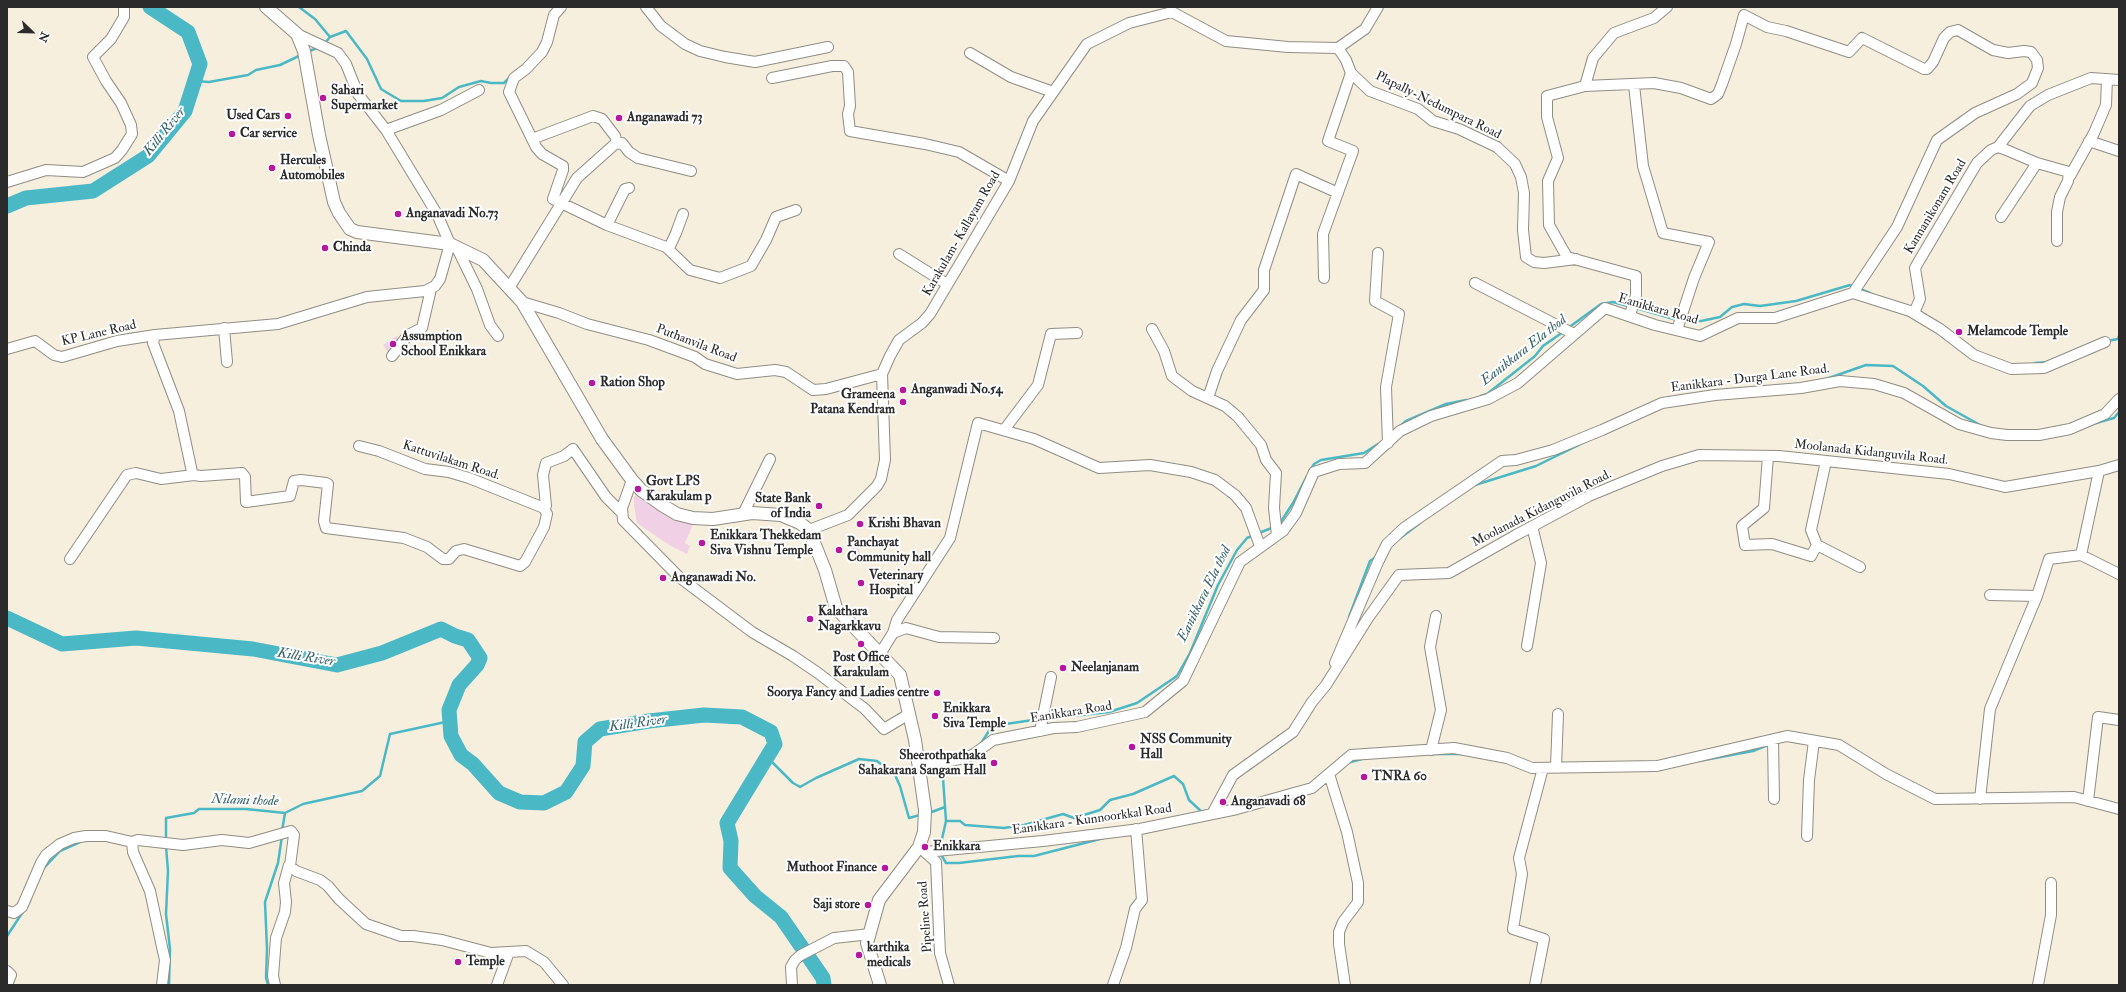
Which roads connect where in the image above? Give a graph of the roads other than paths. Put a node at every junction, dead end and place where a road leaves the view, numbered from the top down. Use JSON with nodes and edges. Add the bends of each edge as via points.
{"nodes":[{"id":1,"x":124,"y":7,"type":"edge"},
{"id":2,"x":266,"y":7,"type":"edge"},
{"id":3,"x":561,"y":7,"type":"edge"},
{"id":4,"x":646,"y":7,"type":"edge"},
{"id":5,"x":1378,"y":7,"type":"edge"},
{"id":6,"x":1667,"y":7,"type":"edge"},
{"id":7,"x":297,"y":34,"type":"junction"},
{"id":8,"x":828,"y":47,"type":"dead end"},
{"id":9,"x":1338,"y":48,"type":"junction"},
{"id":10,"x":970,"y":53,"type":"dead end"},
{"id":11,"x":1351,"y":73,"type":"junction"},
{"id":12,"x":772,"y":78,"type":"dead end"},
{"id":13,"x":2107,"y":80,"type":"junction"},
{"id":14,"x":2119,"y":80,"type":"edge"},
{"id":15,"x":1634,"y":85,"type":"junction"},
{"id":16,"x":1585,"y":86,"type":"junction"},
{"id":17,"x":479,"y":90,"type":"dead end"},
{"id":18,"x":1053,"y":92,"type":"junction"},
{"id":19,"x":386,"y":130,"type":"junction"},
{"id":20,"x":532,"y":139,"type":"junction"},
{"id":21,"x":2089,"y":141,"type":"junction"},
{"id":22,"x":617,"y":143,"type":"junction"},
{"id":23,"x":1998,"y":147,"type":"junction"},
{"id":24,"x":2119,"y":151,"type":"edge"},
{"id":25,"x":2037,"y":163,"type":"junction"},
{"id":26,"x":691,"y":171,"type":"dead end"},
{"id":27,"x":2070,"y":176,"type":"junction"},
{"id":28,"x":1009,"y":181,"type":"junction"},
{"id":29,"x":7,"y":182,"type":"edge"},
{"id":30,"x":630,"y":188,"type":"dead end"},
{"id":31,"x":1338,"y":193,"type":"junction"},
{"id":32,"x":561,"y":204,"type":"junction"},
{"id":33,"x":796,"y":210,"type":"dead end"},
{"id":34,"x":683,"y":214,"type":"dead end"},
{"id":35,"x":2001,"y":217,"type":"dead end"},
{"id":36,"x":607,"y":225,"type":"junction"},
{"id":37,"x":2057,"y":241,"type":"dead end"},
{"id":38,"x":453,"y":245,"type":"junction"},
{"id":39,"x":666,"y":247,"type":"junction"},
{"id":40,"x":1378,"y":252,"type":"dead end"},
{"id":41,"x":899,"y":254,"type":"dead end"},
{"id":42,"x":1576,"y":259,"type":"junction"},
{"id":43,"x":1324,"y":278,"type":"dead end"},
{"id":44,"x":1475,"y":283,"type":"dead end"},
{"id":45,"x":947,"y":284,"type":"junction"},
{"id":46,"x":509,"y":288,"type":"junction"},
{"id":47,"x":431,"y":289,"type":"junction"},
{"id":48,"x":1856,"y":290,"type":"junction"},
{"id":49,"x":522,"y":302,"type":"junction"},
{"id":50,"x":1632,"y":310,"type":"junction"},
{"id":51,"x":1915,"y":312,"type":"junction"},
{"id":52,"x":224,"y":328,"type":"junction"},
{"id":53,"x":1152,"y":329,"type":"dead end"},
{"id":54,"x":1677,"y":330,"type":"junction"},
{"id":55,"x":1077,"y":333,"type":"dead end"},
{"id":56,"x":1574,"y":334,"type":"junction"},
{"id":57,"x":156,"y":336,"type":"junction"},
{"id":58,"x":498,"y":336,"type":"dead end"},
{"id":59,"x":2105,"y":342,"type":"dead end"},
{"id":60,"x":7,"y":349,"type":"edge"},
{"id":61,"x":392,"y":356,"type":"dead end"},
{"id":62,"x":227,"y":362,"type":"dead end"},
{"id":63,"x":882,"y":374,"type":"junction"},
{"id":64,"x":1208,"y":398,"type":"junction"},
{"id":65,"x":2119,"y":399,"type":"edge"},
{"id":66,"x":1004,"y":430,"type":"junction"},
{"id":67,"x":1388,"y":443,"type":"junction"},
{"id":68,"x":359,"y":446,"type":"dead end"},
{"id":69,"x":1768,"y":456,"type":"junction"},
{"id":70,"x":770,"y":459,"type":"dead end"},
{"id":71,"x":1826,"y":461,"type":"junction"},
{"id":72,"x":2119,"y":465,"type":"edge"},
{"id":73,"x":2098,"y":471,"type":"junction"},
{"id":74,"x":194,"y":475,"type":"junction"},
{"id":75,"x":632,"y":480,"type":"junction"},
{"id":76,"x":544,"y":508,"type":"junction"},
{"id":77,"x":622,"y":513,"type":"junction"},
{"id":78,"x":743,"y":514,"type":"junction"},
{"id":79,"x":1532,"y":526,"type":"junction"},
{"id":80,"x":809,"y":530,"type":"junction"},
{"id":81,"x":1277,"y":535,"type":"junction"},
{"id":82,"x":1258,"y":539,"type":"junction"},
{"id":83,"x":1817,"y":545,"type":"junction"},
{"id":84,"x":2081,"y":555,"type":"junction"},
{"id":85,"x":70,"y":559,"type":"dead end"},
{"id":86,"x":1860,"y":567,"type":"dead end"},
{"id":87,"x":2119,"y":574,"type":"edge"},
{"id":88,"x":1990,"y":595,"type":"dead end"},
{"id":89,"x":2037,"y":596,"type":"junction"},
{"id":90,"x":1436,"y":616,"type":"dead end"},
{"id":91,"x":893,"y":633,"type":"junction"},
{"id":92,"x":994,"y":638,"type":"dead end"},
{"id":93,"x":1527,"y":646,"type":"dead end"},
{"id":94,"x":880,"y":654,"type":"junction"},
{"id":95,"x":1051,"y":677,"type":"dead end"},
{"id":96,"x":1326,"y":685,"type":"junction"},
{"id":97,"x":910,"y":714,"type":"junction"},
{"id":98,"x":1558,"y":714,"type":"dead end"},
{"id":99,"x":2119,"y":720,"type":"edge"},
{"id":100,"x":1042,"y":723,"type":"junction"},
{"id":101,"x":1773,"y":740,"type":"junction"},
{"id":102,"x":1814,"y":741,"type":"junction"},
{"id":103,"x":1430,"y":750,"type":"junction"},
{"id":104,"x":917,"y":761,"type":"junction"},
{"id":105,"x":1556,"y":767,"type":"junction"},
{"id":106,"x":1543,"y":768,"type":"junction"},
{"id":107,"x":1329,"y":774,"type":"junction"},
{"id":108,"x":1774,"y":799,"type":"dead end"},
{"id":109,"x":1980,"y":799,"type":"junction"},
{"id":110,"x":2088,"y":800,"type":"junction"},
{"id":111,"x":2119,"y":809,"type":"edge"},
{"id":112,"x":1209,"y":815,"type":"junction"},
{"id":113,"x":1136,"y":829,"type":"junction"},
{"id":114,"x":1806,"y":836,"type":"dead end"},
{"id":115,"x":132,"y":842,"type":"junction"},
{"id":116,"x":926,"y":850,"type":"junction"},
{"id":117,"x":289,"y":865,"type":"junction"},
{"id":118,"x":2051,"y":883,"type":"dead end"},
{"id":119,"x":7,"y":911,"type":"edge"},
{"id":120,"x":870,"y":934,"type":"junction"},
{"id":121,"x":509,"y":952,"type":"junction"},
{"id":122,"x":7,"y":971,"type":"edge"},
{"id":123,"x":8,"y":985,"type":"edge"},
{"id":124,"x":162,"y":985,"type":"edge"},
{"id":125,"x":275,"y":985,"type":"edge"},
{"id":126,"x":497,"y":985,"type":"edge"},
{"id":127,"x":563,"y":985,"type":"edge"},
{"id":128,"x":792,"y":985,"type":"edge"},
{"id":129,"x":880,"y":985,"type":"edge"},
{"id":130,"x":950,"y":985,"type":"edge"},
{"id":131,"x":1113,"y":985,"type":"edge"},
{"id":132,"x":1345,"y":985,"type":"edge"},
{"id":133,"x":1535,"y":985,"type":"edge"},
{"id":134,"x":2038,"y":985,"type":"edge"}],
"edges":[{"from":1,"to":29,"type":"street","via":[[124,17],[111,39],[93,57],[121,103],[131,125],[132,134],[122,150],[115,158],[83,172],[46,170]]},
{"from":2,"to":7,"type":"main road"},
{"from":3,"to":20,"type":"street","via":[[554,14],[542,52],[514,78],[509,92]]},
{"from":4,"to":8,"type":"street","via":[[661,26],[684,44],[726,57],[755,62]]},
{"from":5,"to":9,"type":"street","via":[[1365,29]]},
{"from":6,"to":16,"type":"street","via":[[1654,18],[1614,34],[1593,58]]},
{"from":7,"to":19,"type":"street","via":[[338,53],[346,64],[358,94]]},
{"from":7,"to":38,"type":"main road","via":[[305,54],[334,202],[345,223],[357,232]]},
{"from":9,"to":11,"type":"street","name":"Plapally-Nedumpara Road"},
{"from":9,"to":18,"type":"street","name":"Karakulam- Kallayam Road","via":[[1288,47],[1226,41],[1172,12],[1129,23],[1087,44]]},
{"from":10,"to":18,"type":"street","via":[[1011,77]]},
{"from":11,"to":31,"type":"street","via":[[1328,141],[1353,151]]},
{"from":11,"to":42,"type":"street","name":"Plapally-Nedumpara Road","via":[[1370,90],[1418,109],[1433,121],[1459,129],[1497,147],[1515,164],[1521,177],[1526,257],[1534,262],[1544,263]]},
{"from":12,"to":28,"type":"street","via":[[844,66],[848,72],[850,131],[960,152]]},
{"from":13,"to":14,"type":"street","name":"Kannanikonam Road"},
{"from":13,"to":21,"type":"street","via":[[2106,105]]},
{"from":13,"to":23,"type":"street","name":"Kannanikonam Road","via":[[2091,78],[2035,102]]},
{"from":15,"to":16,"type":"street"},
{"from":15,"to":48,"type":"street","via":[[1654,83],[1681,88],[1711,99],[1718,94],[1722,84],[1744,14],[1766,27],[1849,52],[1862,38],[1924,69],[1933,62],[1944,38],[1950,32],[1958,30],[1993,50],[2008,53],[2024,50],[2031,52],[2037,60],[2038,68],[2032,83],[2017,94],[1976,114],[1937,140],[1897,227]]},
{"from":15,"to":54,"type":"street","via":[[1643,166],[1663,233],[1709,242]]},
{"from":16,"to":42,"type":"street","name":"Plapally-Nedumpara Road","via":[[1547,96],[1547,117],[1558,158],[1548,181],[1549,225],[1567,257]]},
{"from":17,"to":19,"type":"street","via":[[441,110]]},
{"from":18,"to":28,"type":"street","name":"Karakulam- Kallayam Road","via":[[1033,121]]},
{"from":19,"to":38,"type":"street"},
{"from":20,"to":22,"type":"street","via":[[593,116],[602,119],[615,136]]},
{"from":20,"to":32,"type":"street","via":[[542,154],[563,166],[553,199]]},
{"from":21,"to":24,"type":"street"},
{"from":21,"to":27,"type":"street"},
{"from":22,"to":26,"type":"street","via":[[622,143],[638,158]]},
{"from":22,"to":32,"type":"street","via":[[577,178]]},
{"from":23,"to":25,"type":"street"},
{"from":23,"to":51,"type":"street","name":"Kannanikonam Road","via":[[1984,155],[1977,163],[1918,261],[1915,268],[1920,299]]},
{"from":25,"to":27,"type":"street","via":[[2069,172]]},
{"from":25,"to":35,"type":"street"},
{"from":27,"to":37,"type":"street","via":[[2060,197]]},
{"from":28,"to":45,"type":"street","name":"Karakulam- Kallayam Road"},
{"from":30,"to":36,"type":"street","via":[[625,188]]},
{"from":31,"to":43,"type":"street","via":[[1323,234]]},
{"from":31,"to":64,"type":"street","via":[[1296,174],[1264,270],[1264,290],[1241,320],[1217,371]]},
{"from":32,"to":36,"type":"street"},
{"from":32,"to":46,"type":"street"},
{"from":33,"to":39,"type":"street","via":[[776,217],[751,266],[720,278],[690,270]]},
{"from":34,"to":39,"type":"street","via":[[670,246]]},
{"from":36,"to":39,"type":"street"},
{"from":38,"to":46,"type":"main road","via":[[483,260]]},
{"from":38,"to":47,"type":"street","via":[[440,279]]},
{"from":38,"to":58,"type":"street","via":[[476,286],[490,325]]},
{"from":40,"to":67,"type":"street","via":[[1375,301],[1399,314],[1386,386]]},
{"from":41,"to":45,"type":"street"},
{"from":42,"to":50,"type":"street","name":"Plapally-Nedumpara Road","via":[[1636,276],[1636,295]]},
{"from":44,"to":56,"type":"street"},
{"from":45,"to":63,"type":"street","name":"Karakulam- Kallayam Road","via":[[930,314],[899,340]]},
{"from":46,"to":49,"type":"main road"},
{"from":47,"to":52,"type":"street","name":"KP Lane Road","via":[[367,297],[278,324]]},
{"from":47,"to":61,"type":"street","via":[[422,328],[408,335]]},
{"from":48,"to":51,"type":"street"},
{"from":48,"to":54,"type":"street","name":"Eanikkara Road","via":[[1775,318],[1738,318],[1700,336]]},
{"from":49,"to":63,"type":"street","name":"Puthanvila Road","via":[[587,324],[648,340],[705,364],[737,374],[775,370],[786,372],[813,390]]},
{"from":49,"to":75,"type":"main road","via":[[602,439]]},
{"from":50,"to":54,"type":"street","name":"Eanikkara Road"},
{"from":50,"to":56,"type":"street","name":"Eanikkara Road","via":[[1604,308]]},
{"from":51,"to":59,"type":"street","via":[[1974,355],[2011,369],[2044,368]]},
{"from":52,"to":57,"type":"street","name":"KP Lane Road"},
{"from":52,"to":62,"type":"street"},
{"from":53,"to":64,"type":"street","via":[[1164,350],[1172,376]]},
{"from":55,"to":66,"type":"street","via":[[1051,334],[1038,385]]},
{"from":56,"to":67,"type":"street","name":"Eanikkara Road","via":[[1518,383],[1488,399],[1431,416],[1400,431]]},
{"from":57,"to":60,"type":"street","name":"KP Lane Road","via":[[116,341],[62,357],[54,355],[35,341]]},
{"from":57,"to":74,"type":"street","via":[[153,343],[179,411]]},
{"from":63,"to":80,"type":"street","name":"Karakulam- Kallayam Road","via":[[886,449],[881,479],[864,501],[848,515]]},
{"from":64,"to":81,"type":"street","via":[[1225,406],[1238,417],[1261,445],[1266,460],[1276,473],[1274,508]]},
{"from":65,"to":96,"type":"street","name":"Eanikkara - Durga Lane Road.","via":[[2105,414],[2070,430],[2039,435],[1991,433],[1959,424],[1904,393],[1874,384],[1840,381],[1801,388],[1715,395],[1662,403],[1553,450],[1502,461],[1404,528],[1387,544],[1378,562]]},
{"from":66,"to":82,"type":"street","via":[[1034,439],[1099,468],[1150,465],[1192,472],[1214,480],[1235,495],[1246,508]]},
{"from":66,"to":91,"type":"street","via":[[978,422],[976,425],[965,482],[950,538],[897,620]]},
{"from":67,"to":81,"type":"street","name":"Eanikkara Road","via":[[1365,463],[1339,464],[1314,472],[1296,513]]},
{"from":68,"to":76,"type":"street","name":"Kattuvilakam Road.","via":[[425,469],[469,478]]},
{"from":69,"to":71,"type":"street","name":"Moolanada Kidanguvila Road."},
{"from":69,"to":79,"type":"street","name":"Moolanada Kidanguvila Road.","via":[[1699,455],[1662,466],[1589,496]]},
{"from":69,"to":83,"type":"street","via":[[1764,508],[1742,526],[1745,545],[1772,544],[1811,556]]},
{"from":70,"to":78,"type":"street"},
{"from":71,"to":73,"type":"street","name":"Moolanada Kidanguvila Road.","via":[[1950,474],[2005,487]]},
{"from":71,"to":83,"type":"street","via":[[1811,530]]},
{"from":72,"to":73,"type":"street","name":"Moolanada Kidanguvila Road."},
{"from":73,"to":84,"type":"street"},
{"from":74,"to":76,"type":"street","via":[[242,473],[245,477],[246,502],[290,496],[294,481],[326,483],[326,528],[404,538],[427,547],[443,559],[449,559],[456,551],[464,549],[520,566],[544,527],[547,514]]},
{"from":74,"to":85,"type":"street","via":[[161,479],[136,473],[127,476]]},
{"from":75,"to":77,"type":"street"},
{"from":75,"to":78,"type":"main road","via":[[641,490],[677,514],[713,519]]},
{"from":76,"to":77,"type":"street","via":[[546,506],[543,475],[546,463],[564,456],[573,449],[606,497]]},
{"from":77,"to":97,"type":"street","via":[[623,520],[679,577],[752,632],[818,673],[865,709],[884,729]]},
{"from":78,"to":80,"type":"main road","via":[[781,515]]},
{"from":79,"to":93,"type":"street","via":[[1541,563]]},
{"from":79,"to":96,"type":"street","name":"Moolanada Kidanguvila Road.","via":[[1449,573],[1399,575],[1368,618]]},
{"from":80,"to":94,"type":"main road","via":[[825,570],[836,608]]},
{"from":81,"to":82,"type":"street","name":"Eanikkara Road"},
{"from":82,"to":100,"type":"street","name":"Eanikkara Road","via":[[1240,562],[1182,681],[1145,712],[1077,727]]},
{"from":83,"to":86,"type":"street"},
{"from":84,"to":87,"type":"street"},
{"from":84,"to":89,"type":"street","via":[[2049,559]]},
{"from":88,"to":89,"type":"street"},
{"from":89,"to":109,"type":"street","via":[[1990,709]]},
{"from":90,"to":103,"type":"street","via":[[1430,647],[1441,710]]},
{"from":91,"to":92,"type":"street","via":[[906,628],[939,637]]},
{"from":91,"to":94,"type":"street"},
{"from":94,"to":97,"type":"main road","via":[[900,675]]},
{"from":95,"to":100,"type":"street"},
{"from":96,"to":112,"type":"street","name":"Moolanada Kidanguvila Road.","via":[[1293,732],[1233,775]]},
{"from":97,"to":104,"type":"main road"},
{"from":98,"to":105,"type":"street"},
{"from":99,"to":110,"type":"street","via":[[2098,717]]},
{"from":100,"to":104,"type":"street","name":"Eanikkara Road","via":[[993,740],[974,754],[940,762]]},
{"from":101,"to":102,"type":"street","name":"Eanikkara - Kunnoorkkal Road","via":[[1787,736]]},
{"from":101,"to":105,"type":"street","name":"Eanikkara - Kunnoorkkal Road","via":[[1657,766]]},
{"from":101,"to":108,"type":"street"},
{"from":102,"to":109,"type":"street","name":"Eanikkara - Kunnoorkkal Road","via":[[1839,745],[1886,774],[1935,799]]},
{"from":102,"to":114,"type":"street"},
{"from":103,"to":106,"type":"street","name":"Eanikkara - Kunnoorkkal Road","via":[[1454,748],[1507,758],[1532,768]]},
{"from":103,"to":107,"type":"street","name":"Eanikkara - Kunnoorkkal Road","via":[[1351,755]]},
{"from":104,"to":116,"type":"main road","via":[[925,815]]},
{"from":105,"to":106,"type":"street","name":"Eanikkara - Kunnoorkkal Road"},
{"from":106,"to":133,"type":"street","via":[[1519,858],[1522,874],[1513,929],[1544,939]]},
{"from":107,"to":112,"type":"street","name":"Eanikkara - Kunnoorkkal Road","via":[[1312,788]]},
{"from":107,"to":132,"type":"street","via":[[1348,832],[1358,883],[1358,902],[1339,932]]},
{"from":109,"to":110,"type":"street","name":"Eanikkara - Kunnoorkkal Road","via":[[2074,797]]},
{"from":110,"to":111,"type":"street","name":"Eanikkara - Kunnoorkkal Road"},
{"from":112,"to":113,"type":"street","name":"Eanikkara - Kunnoorkkal Road"},
{"from":113,"to":116,"type":"street","name":"Eanikkara - Kunnoorkkal Road","via":[[1043,841]]},
{"from":113,"to":131,"type":"street","via":[[1142,900],[1135,909],[1126,948]]},
{"from":115,"to":117,"type":"street","via":[[146,840],[182,845],[222,840],[249,842],[291,831],[294,835]]},
{"from":115,"to":119,"type":"street","via":[[106,836],[86,836],[60,844],[46,855],[41,863],[22,907],[14,913]]},
{"from":115,"to":124,"type":"street","via":[[133,852],[150,891],[165,960]]},
{"from":116,"to":120,"type":"main road","via":[[879,900]]},
{"from":116,"to":130,"type":"street","name":"Pipeline Road","via":[[936,862],[940,953]]},
{"from":117,"to":121,"type":"street","via":[[296,871],[320,880],[361,920],[378,929],[401,936],[442,940],[491,953]]},
{"from":117,"to":125,"type":"street","via":[[284,883],[285,912],[276,938],[273,976]]},
{"from":118,"to":134,"type":"street","via":[[2050,915]]},
{"from":120,"to":128,"type":"street","via":[[834,938],[801,955],[791,967]]},
{"from":120,"to":129,"type":"main road","via":[[867,943]]},
{"from":121,"to":126,"type":"street"},
{"from":121,"to":127,"type":"street","via":[[526,952],[539,958]]},
{"from":122,"to":123,"type":"street","via":[[11,975]]}]}
